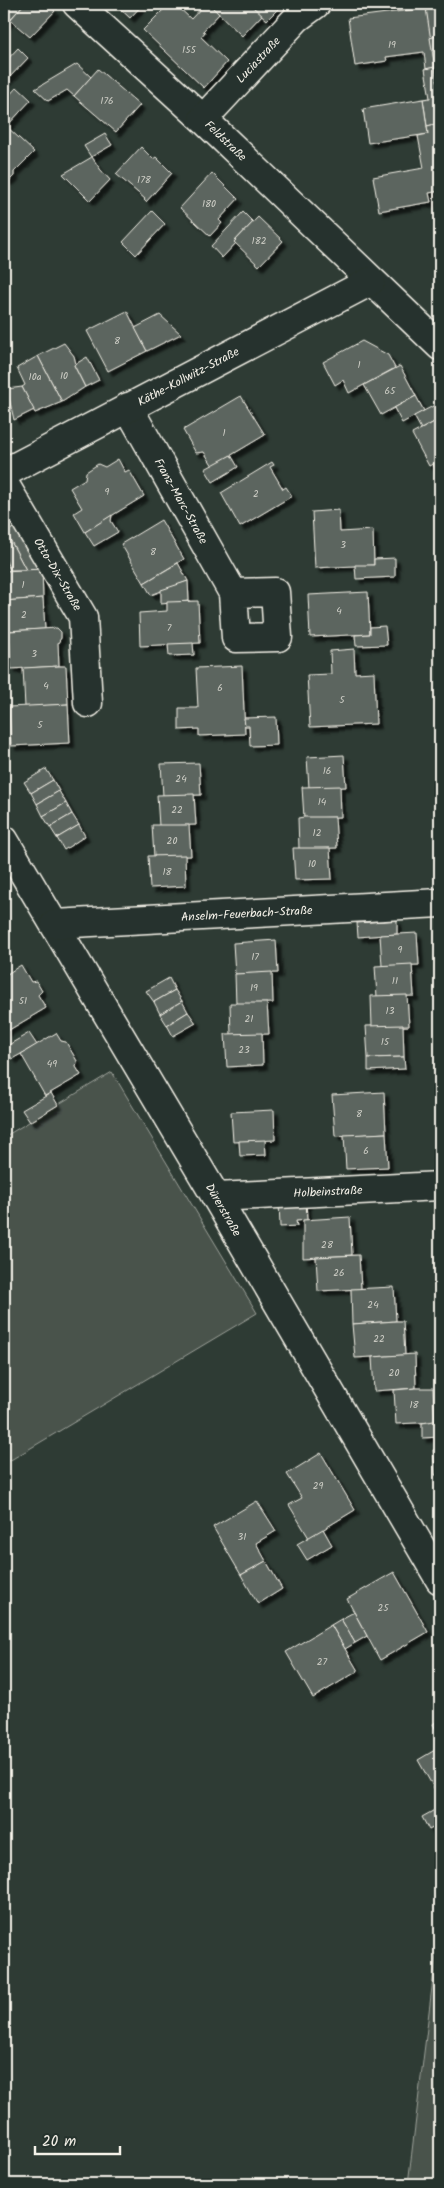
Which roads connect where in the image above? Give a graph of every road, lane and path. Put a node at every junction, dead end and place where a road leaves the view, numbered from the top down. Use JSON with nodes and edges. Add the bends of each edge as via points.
{"nodes":[{"id":1,"x":77,"y":4,"type":"edge"},
{"id":2,"x":316,"y":4,"type":"edge"},
{"id":3,"x":204,"y":119,"type":"junction"},
{"id":4,"x":371,"y":281,"type":"junction"},
{"id":5,"x":440,"y":346,"type":"edge"},
{"id":6,"x":128,"y":407,"type":"junction"},
{"id":7,"x":4,"y":473,"type":"edge"},
{"id":8,"x":4,"y":484,"type":"edge"},
{"id":9,"x":234,"y":593,"type":"dead end"},
{"id":10,"x":88,"y":703,"type":"dead end"},
{"id":11,"x":4,"y":840,"type":"edge"},
{"id":12,"x":440,"y":903,"type":"edge"},
{"id":13,"x":55,"y":924,"type":"junction"},
{"id":14,"x":440,"y":1186,"type":"edge"},
{"id":15,"x":216,"y":1197,"type":"junction"},
{"id":16,"x":440,"y":1580,"type":"edge"}],
"edges":[{"from":1,"to":3,"type":"street","name":"Feldstraße"},
{"from":2,"to":3,"type":"street","name":"Luciastraße","via":[[298,18]]},
{"from":3,"to":4,"type":"street","name":"Feldstraße"},
{"from":4,"to":5,"type":"street","name":"Feldstraße"},
{"from":4,"to":6,"type":"street","name":"Käthe-Kollwitz-Straße"},
{"from":6,"to":7,"type":"street","name":"Käthe-Kollwitz-Straße"},
{"from":6,"to":9,"type":"street","name":"Franz-Marc-Straße"},
{"from":8,"to":10,"type":"street","name":"Otto-Dix-Straße","via":[[83,617]]},
{"from":11,"to":13,"type":"street","name":"Dürerstraße"},
{"from":12,"to":13,"type":"street","name":"Anselm-Feuerbach-Straße"},
{"from":13,"to":15,"type":"street","name":"Dürerstraße"},
{"from":14,"to":15,"type":"street","name":"Holbeinstraße"},
{"from":15,"to":16,"type":"street","name":"Dürerstraße"}]}
